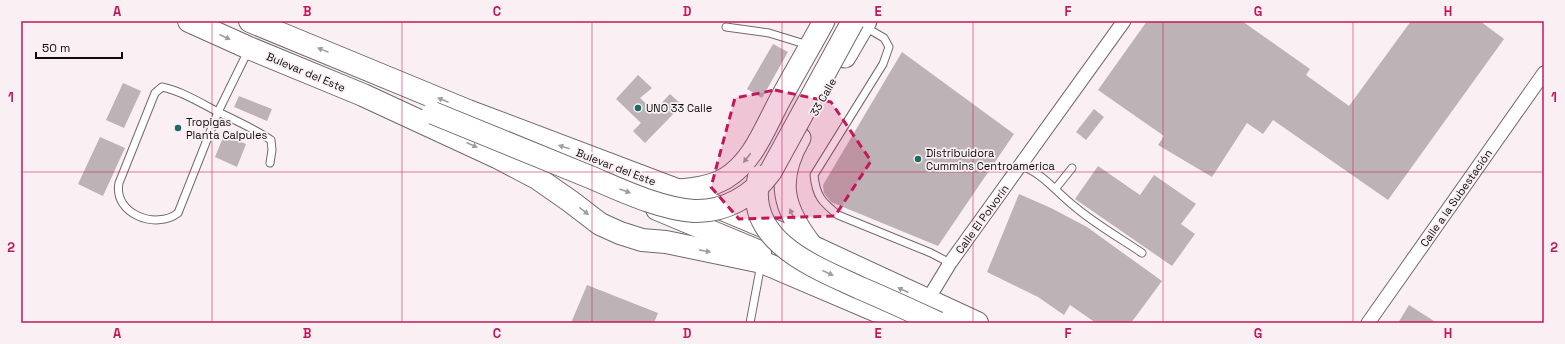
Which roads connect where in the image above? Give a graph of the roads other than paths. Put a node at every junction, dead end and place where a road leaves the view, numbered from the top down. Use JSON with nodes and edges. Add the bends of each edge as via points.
{"nodes":[{"id":1,"x":189,"y":21,"type":"edge"},
{"id":2,"x":250,"y":21,"type":"edge"},
{"id":3,"x":1124,"y":21,"type":"edge"},
{"id":4,"x":825,"y":23,"type":"edge"},
{"id":5,"x":861,"y":23,"type":"edge"},
{"id":6,"x":726,"y":27,"type":"dead end"},
{"id":7,"x":810,"y":46,"type":"junction"},
{"id":8,"x":249,"y":48,"type":"junction"},
{"id":9,"x":1544,"y":73,"type":"edge"},
{"id":10,"x":363,"y":95,"type":"junction"},
{"id":11,"x":218,"y":112,"type":"junction"},
{"id":12,"x":764,"y":130,"type":"junction"},
{"id":13,"x":795,"y":147,"type":"junction"},
{"id":14,"x":270,"y":163,"type":"dead end"},
{"id":15,"x":1021,"y":166,"type":"junction"},
{"id":16,"x":1072,"y":168,"type":"dead end"},
{"id":17,"x":654,"y":181,"type":"junction"},
{"id":18,"x":1056,"y":188,"type":"junction"},
{"id":19,"x":677,"y":190,"type":"junction"},
{"id":20,"x":813,"y":247,"type":"junction"},
{"id":21,"x":1142,"y":253,"type":"dead end"},
{"id":22,"x":762,"y":262,"type":"junction"},
{"id":23,"x":950,"y":263,"type":"junction"},
{"id":24,"x":812,"y":283,"type":"junction"},
{"id":25,"x":927,"y":301,"type":"junction"},
{"id":26,"x":750,"y":323,"type":"edge"},
{"id":27,"x":905,"y":323,"type":"edge"},
{"id":28,"x":938,"y":323,"type":"edge"},
{"id":29,"x":977,"y":323,"type":"edge"},
{"id":30,"x":1368,"y":323,"type":"edge"}],
"edges":[{"from":1,"to":8,"type":"highway","name":"Bulevar del Este","one_way":true},
{"from":17,"to":2,"type":"highway","name":"Bulevar del Este","one_way":true,"via":[[475,114]]},
{"from":3,"to":15,"type":"street","name":"Calle El Polvorín"},
{"from":4,"to":7,"type":"main road"},
{"from":4,"to":28,"type":"highway","one_way":true,"bridge":true,"via":[[764,162],[757,197],[762,218],[781,245],[804,261]]},
{"from":10,"to":5,"type":"highway","one_way":true,"bridge":true,"via":[[408,104],[433,113],[659,203],[693,211],[718,208],[741,199],[762,184]]},
{"from":5,"to":13,"type":"main road","name":"33 Calle"},
{"from":5,"to":23,"type":"lane","via":[[884,38],[889,47],[883,64],[814,175],[815,190],[825,204],[838,215]]},
{"from":6,"to":7,"type":"lane","via":[[769,33]]},
{"from":7,"to":12,"type":"main road"},
{"from":8,"to":10,"type":"highway","name":"Bulevar del Este"},
{"from":8,"to":11,"type":"lane"},
{"from":9,"to":30,"type":"street","name":"Calle a la Subestación"},
{"from":10,"to":22,"type":"highway","name":"Bulevar del Este","one_way":true,"via":[[537,178],[600,224],[620,233],[642,240],[666,242]]},
{"from":11,"to":11,"type":"lane","via":[[178,214],[170,219],[146,219],[127,210],[119,195],[119,183],[155,93],[162,87],[174,90]]},
{"from":11,"to":14,"type":"lane","via":[[271,140]]},
{"from":12,"to":13,"type":"main road"},
{"from":12,"to":19,"type":"main road","one_way":true,"via":[[744,162],[728,177],[709,186]]},
{"from":20,"to":13,"type":"main road","name":"33 Calle","one_way":true,"via":[[798,228],[785,195],[785,175]]},
{"from":15,"to":18,"type":"lane","via":[[1031,169]]},
{"from":15,"to":23,"type":"street","name":"Calle El Polvorín"},
{"from":16,"to":18,"type":"lane"},
{"from":17,"to":19,"type":"highway","name":"Bulevar del Este"},
{"from":17,"to":24,"type":"highway","via":[[650,200],[656,208],[785,262]]},
{"from":18,"to":21,"type":"lane","via":[[1074,206]]},
{"from":19,"to":20,"type":"highway","name":"Bulevar del Este"},
{"from":25,"to":20,"type":"highway","name":"Bulevar del Este","one_way":true},
{"from":22,"to":24,"type":"highway","name":"Bulevar del Este"},
{"from":22,"to":26,"type":"lane"},
{"from":23,"to":25,"type":"street","name":"Calle El Polvorín"},
{"from":24,"to":27,"type":"highway","name":"Bulevar del Este"},
{"from":25,"to":29,"type":"highway","name":"Bulevar del Este"}]}
